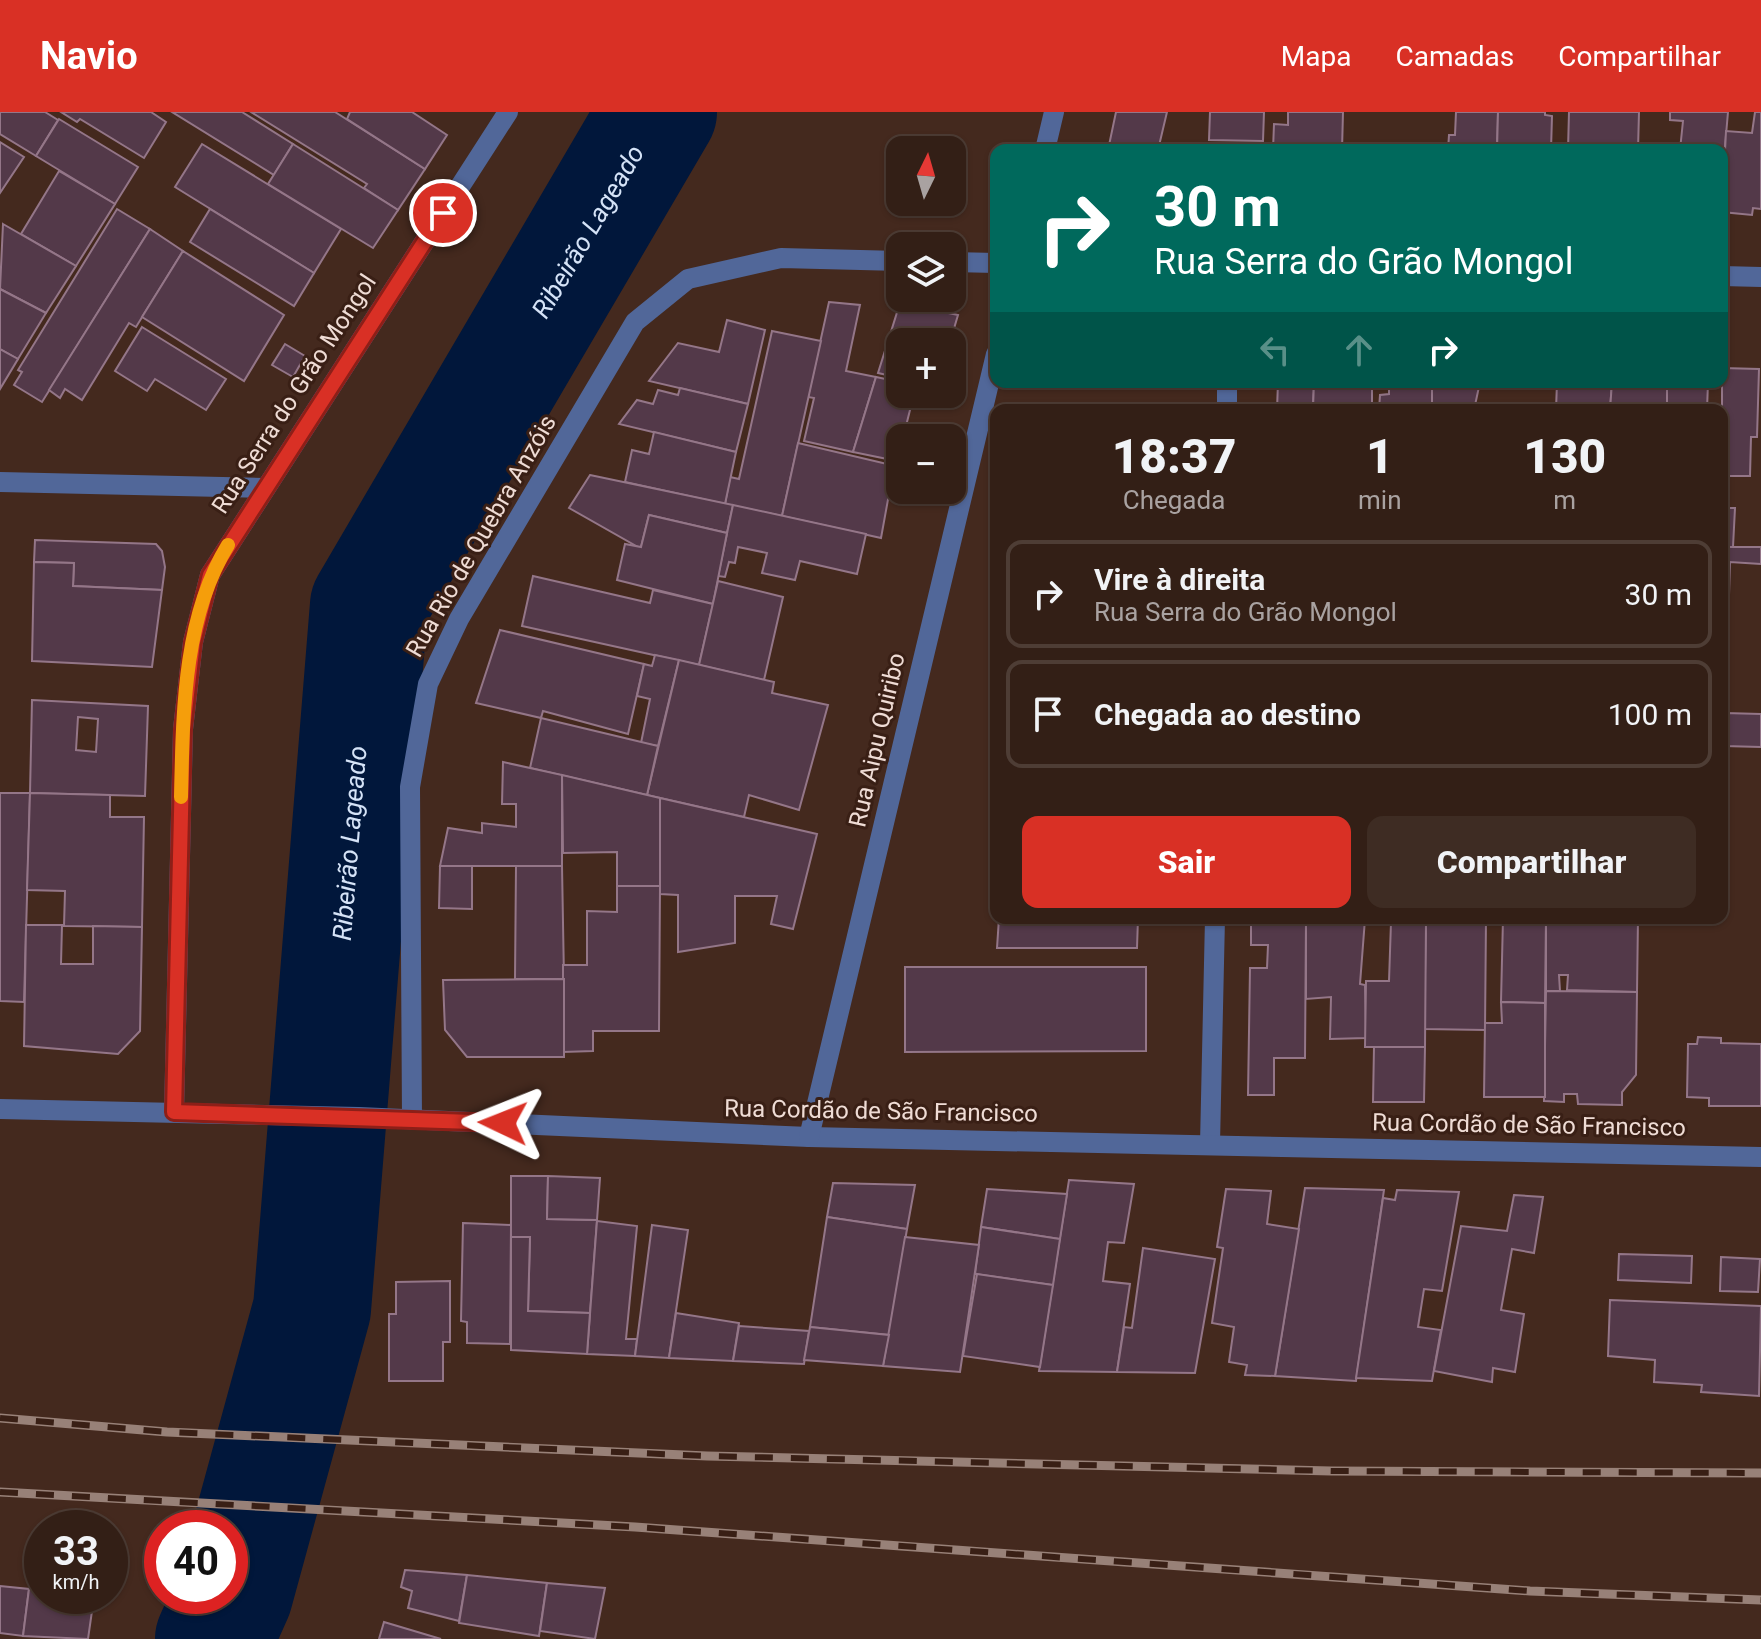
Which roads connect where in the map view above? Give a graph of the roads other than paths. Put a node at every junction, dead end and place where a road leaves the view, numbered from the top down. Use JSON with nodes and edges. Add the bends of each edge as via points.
{"nodes":[{"id":1,"x":508,"y":112,"type":"edge"},
{"id":2,"x":1054,"y":112,"type":"edge"},
{"id":3,"x":1046,"y":144,"type":"edge"},
{"id":4,"x":886,"y":261,"type":"edge"},
{"id":5,"x":966,"y":262,"type":"edge"},
{"id":6,"x":990,"y":263,"type":"edge"},
{"id":7,"x":1728,"y":276,"type":"edge"},
{"id":8,"x":1761,"y":277,"type":"edge"},
{"id":9,"x":990,"y":379,"type":"edge"},
{"id":10,"x":0,"y":482,"type":"edge"},
{"id":11,"x":264,"y":488,"type":"junction"},
{"id":12,"x":1215,"y":924,"type":"edge"},
{"id":13,"x":0,"y":1109,"type":"edge"},
{"id":14,"x":174,"y":1112,"type":"junction"},
{"id":15,"x":412,"y":1120,"type":"junction"},
{"id":16,"x":809,"y":1137,"type":"junction"},
{"id":17,"x":1210,"y":1144,"type":"junction"},
{"id":18,"x":1761,"y":1157,"type":"edge"}],
"edges":[{"from":1,"to":11,"type":"street","name":"Rua Serra do Grão Mongol"},
{"from":2,"to":3,"type":"street"},
{"from":4,"to":15,"type":"street","name":"Rua Rio de Quebra Anzóis","via":[[781,258],[688,279],[635,322],[459,619],[428,684],[410,787]]},
{"from":5,"to":6,"type":"street"},
{"from":7,"to":8,"type":"street"},
{"from":9,"to":16,"type":"street","name":"Rua Aipu Quiribo"},
{"from":10,"to":11,"type":"street"},
{"from":11,"to":14,"type":"street","name":"Rua Serra do Grão Mongol","via":[[210,575],[193,642],[183,729]]},
{"from":12,"to":17,"type":"street"},
{"from":13,"to":14,"type":"street","name":"Rua Cordão de São Francisco"},
{"from":14,"to":15,"type":"street","name":"Rua Cordão de São Francisco"},
{"from":15,"to":16,"type":"street","name":"Rua Cordão de São Francisco"},
{"from":16,"to":17,"type":"street","name":"Rua Cordão de São Francisco"},
{"from":17,"to":18,"type":"street","name":"Rua Cordão de São Francisco"}]}
